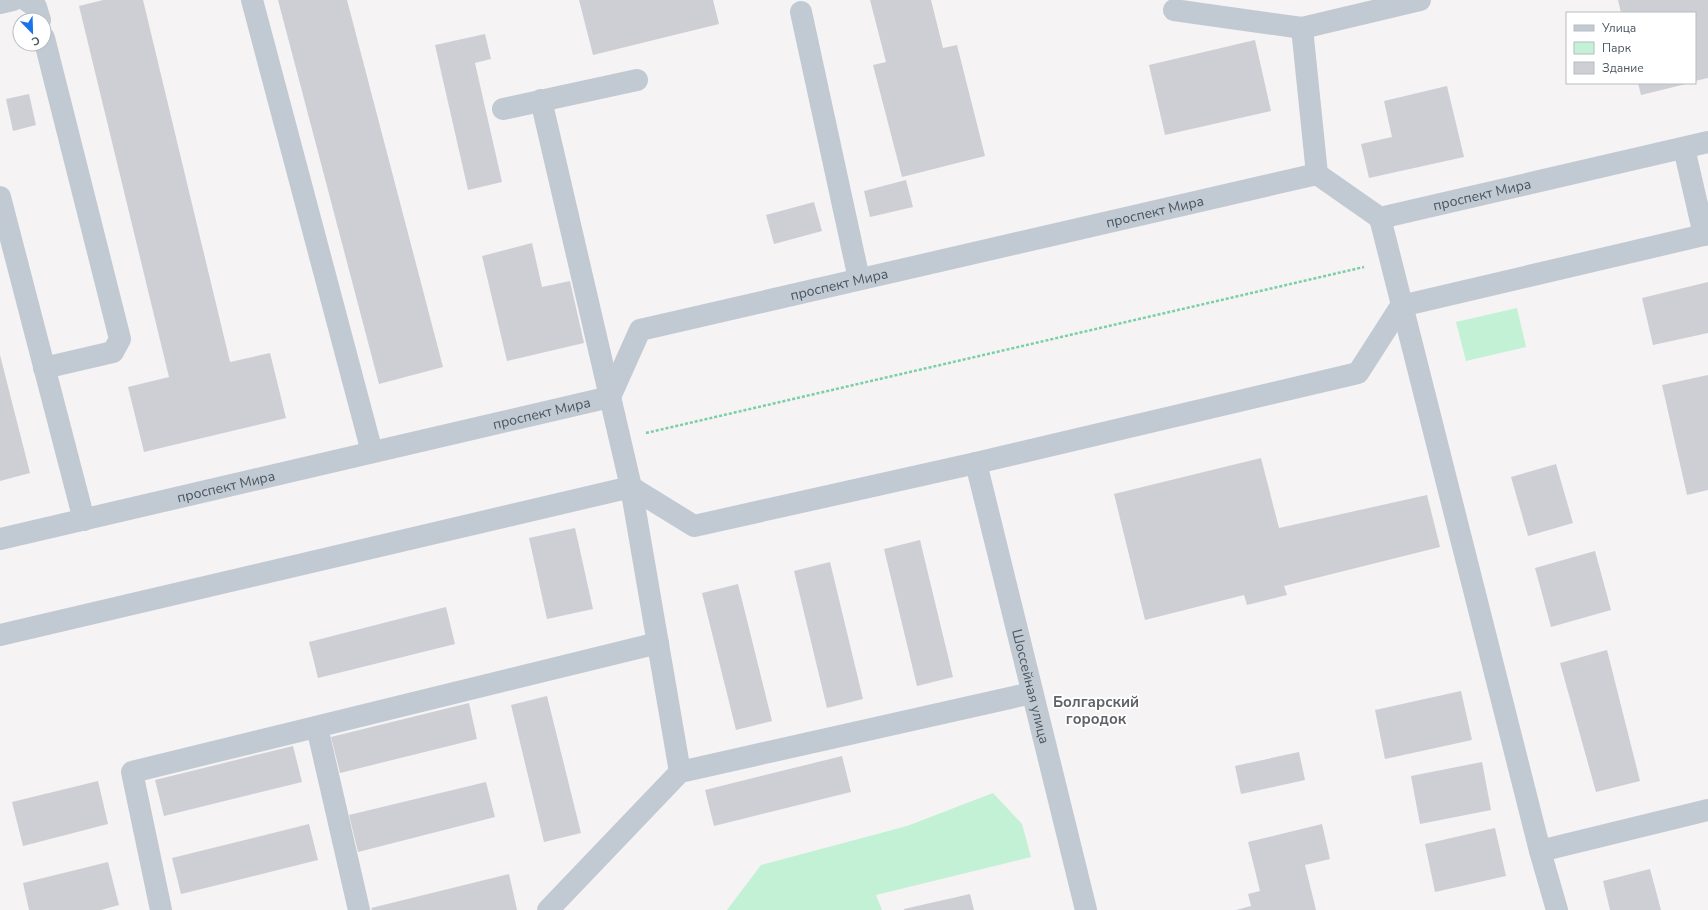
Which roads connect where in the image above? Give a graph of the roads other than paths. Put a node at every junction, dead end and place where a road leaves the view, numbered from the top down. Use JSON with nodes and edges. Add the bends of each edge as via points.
{"nodes":[{"id":1,"x":13,"y":0,"type":"edge"},
{"id":2,"x":26,"y":0,"type":"edge"},
{"id":3,"x":252,"y":0,"type":"edge"},
{"id":4,"x":1420,"y":0,"type":"edge"},
{"id":5,"x":0,"y":3,"type":"edge"},
{"id":6,"x":1174,"y":10,"type":"dead end"},
{"id":7,"x":38,"y":12,"type":"edge"},
{"id":8,"x":801,"y":12,"type":"dead end"},
{"id":9,"x":1302,"y":28,"type":"junction"},
{"id":10,"x":48,"y":52,"type":"edge"},
{"id":11,"x":637,"y":80,"type":"dead end"},
{"id":12,"x":541,"y":100,"type":"junction"},
{"id":13,"x":503,"y":109,"type":"dead end"},
{"id":14,"x":1708,"y":142,"type":"edge"},
{"id":15,"x":1684,"y":148,"type":"junction"},
{"id":16,"x":1317,"y":174,"type":"junction"},
{"id":17,"x":0,"y":197,"type":"edge"},
{"id":18,"x":1380,"y":218,"type":"junction"},
{"id":19,"x":1706,"y":234,"type":"edge"},
{"id":20,"x":859,"y":279,"type":"junction"},
{"id":21,"x":1401,"y":306,"type":"junction"},
{"id":22,"x":44,"y":368,"type":"junction"},
{"id":23,"x":610,"y":397,"type":"junction"},
{"id":24,"x":372,"y":452,"type":"junction"},
{"id":25,"x":976,"y":463,"type":"junction"},
{"id":26,"x":631,"y":487,"type":"junction"},
{"id":27,"x":84,"y":520,"type":"junction"},
{"id":28,"x":0,"y":539,"type":"edge"},
{"id":29,"x":0,"y":635,"type":"edge"},
{"id":30,"x":658,"y":642,"type":"junction"},
{"id":31,"x":1032,"y":693,"type":"junction"},
{"id":32,"x":317,"y":727,"type":"junction"},
{"id":33,"x":680,"y":772,"type":"junction"},
{"id":34,"x":1708,"y":810,"type":"edge"},
{"id":35,"x":1540,"y":851,"type":"junction"},
{"id":36,"x":161,"y":910,"type":"edge"},
{"id":37,"x":359,"y":910,"type":"edge"},
{"id":38,"x":548,"y":910,"type":"edge"},
{"id":39,"x":1086,"y":910,"type":"edge"},
{"id":40,"x":1557,"y":910,"type":"edge"}],
"edges":[{"from":1,"to":5,"type":"street"},
{"from":2,"to":7,"type":"street","via":[[36,7]]},
{"from":3,"to":24,"type":"street"},
{"from":4,"to":9,"type":"street"},
{"from":6,"to":9,"type":"street"},
{"from":8,"to":20,"type":"street"},
{"from":9,"to":16,"type":"street"},
{"from":10,"to":22,"type":"street","via":[[120,339],[113,352]]},
{"from":11,"to":12,"type":"street"},
{"from":12,"to":13,"type":"street"},
{"from":12,"to":23,"type":"street"},
{"from":14,"to":15,"type":"street","name":"проспект Мира"},
{"from":15,"to":18,"type":"street","name":"проспект Мира"},
{"from":15,"to":19,"type":"street"},
{"from":16,"to":18,"type":"street"},
{"from":16,"to":20,"type":"street","name":"проспект Мира"},
{"from":17,"to":22,"type":"street"},
{"from":18,"to":21,"type":"street"},
{"from":19,"to":21,"type":"street"},
{"from":20,"to":23,"type":"street","name":"проспект Мира","via":[[640,330]]},
{"from":21,"to":25,"type":"street","via":[[1358,373]]},
{"from":21,"to":35,"type":"street"},
{"from":22,"to":27,"type":"street"},
{"from":23,"to":24,"type":"street","name":"проспект Мира"},
{"from":23,"to":26,"type":"street"},
{"from":24,"to":27,"type":"street","name":"проспект Мира"},
{"from":25,"to":26,"type":"street","via":[[694,526]]},
{"from":25,"to":31,"type":"street","name":"Шоссейная улица"},
{"from":26,"to":29,"type":"street"},
{"from":26,"to":30,"type":"street"},
{"from":27,"to":28,"type":"street","name":"проспект Мира"},
{"from":30,"to":32,"type":"street"},
{"from":30,"to":33,"type":"street"},
{"from":31,"to":33,"type":"street"},
{"from":31,"to":39,"type":"street","name":"Шоссейная улица"},
{"from":32,"to":36,"type":"street","via":[[132,772]]},
{"from":32,"to":37,"type":"street"},
{"from":33,"to":38,"type":"street"},
{"from":34,"to":35,"type":"street"},
{"from":35,"to":40,"type":"street"}]}
